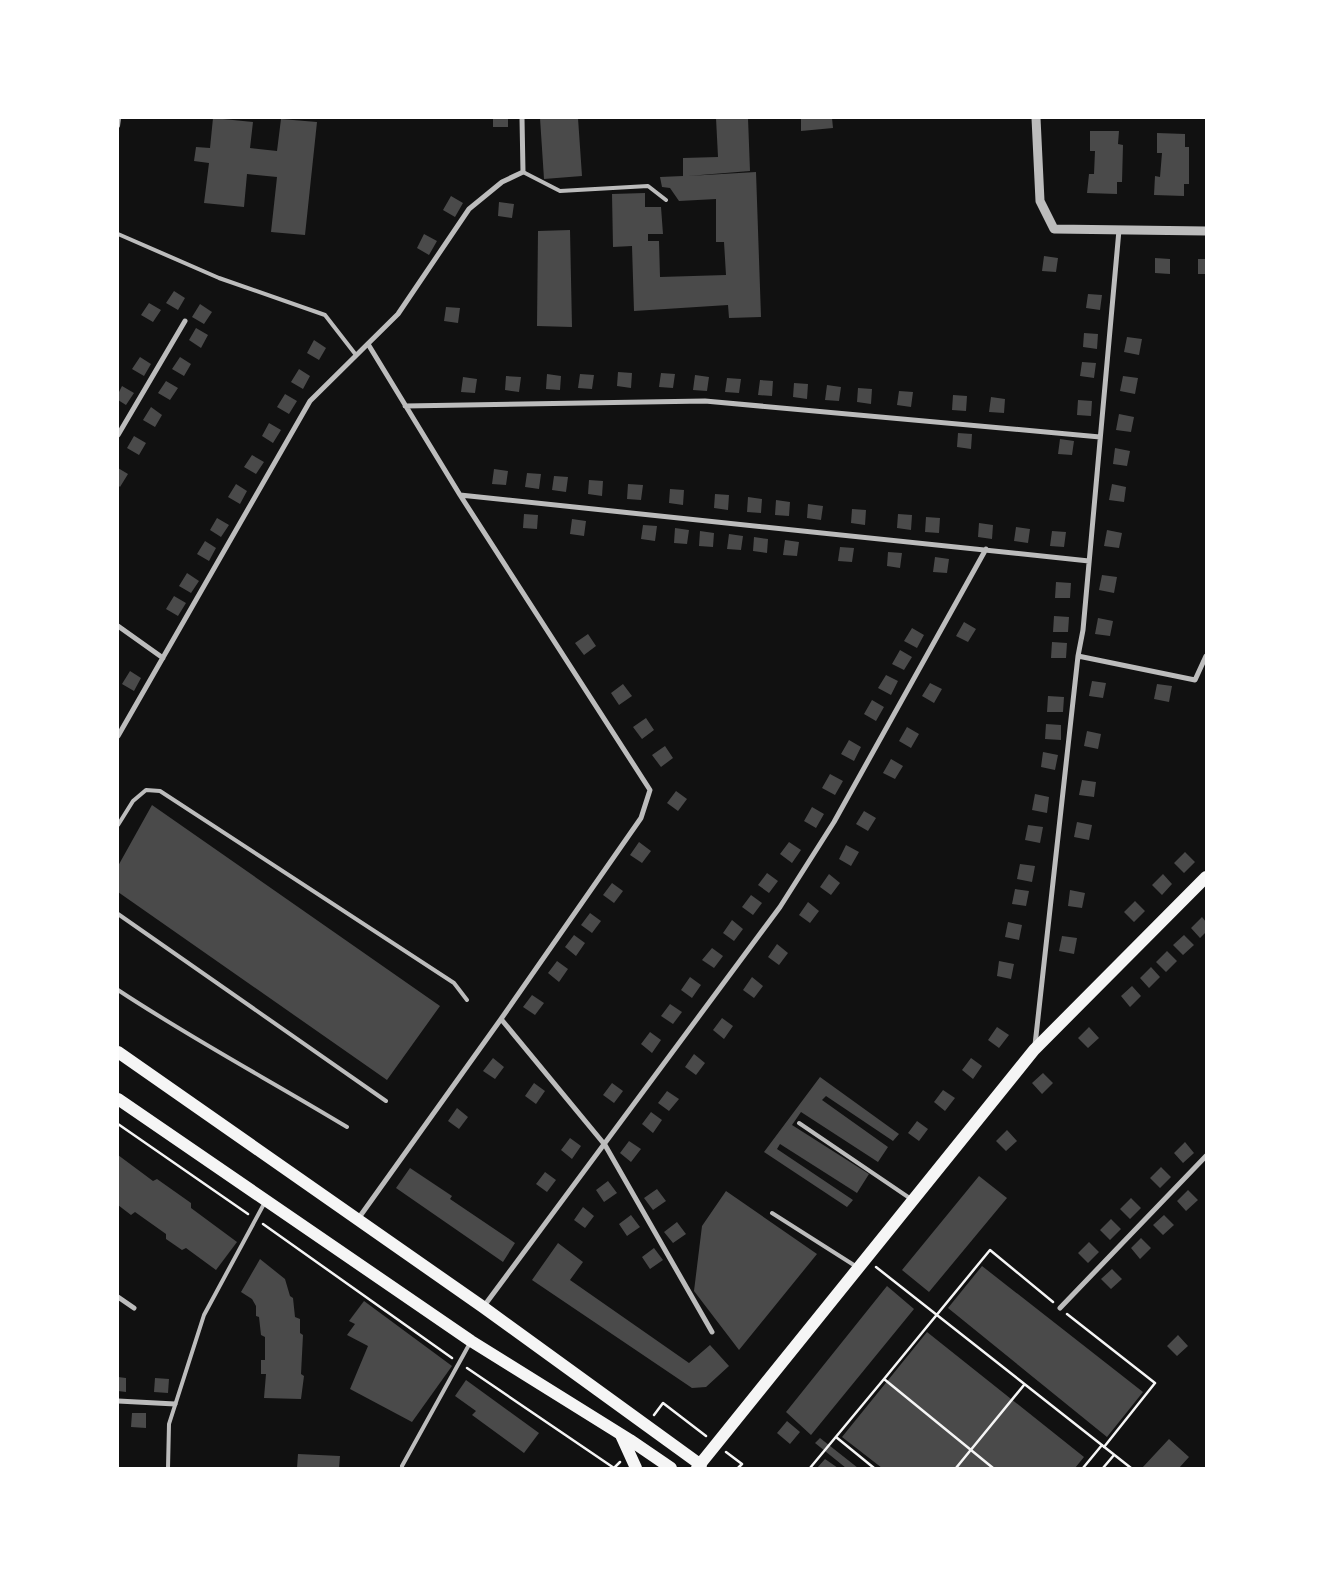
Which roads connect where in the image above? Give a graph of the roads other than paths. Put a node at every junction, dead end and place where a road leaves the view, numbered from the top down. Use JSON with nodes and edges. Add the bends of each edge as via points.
{"nodes":[{"id":1,"x":119,"y":118,"type":"edge"},
{"id":2,"x":522,"y":118,"type":"edge"},
{"id":3,"x":1036,"y":118,"type":"edge"},
{"id":4,"x":118,"y":126,"type":"edge"},
{"id":5,"x":524,"y":172,"type":"junction"},
{"id":6,"x":666,"y":200,"type":"dead end"},
{"id":7,"x":1119,"y":230,"type":"junction"},
{"id":8,"x":1206,"y":231,"type":"edge"},
{"id":9,"x":118,"y":234,"type":"edge"},
{"id":10,"x":185,"y":321,"type":"dead end"},
{"id":11,"x":368,"y":344,"type":"junction"},
{"id":12,"x":356,"y":355,"type":"junction"},
{"id":13,"x":405,"y":406,"type":"junction"},
{"id":14,"x":118,"y":434,"type":"edge"},
{"id":15,"x":1100,"y":438,"type":"junction"},
{"id":16,"x":460,"y":495,"type":"junction"},
{"id":17,"x":986,"y":550,"type":"junction"},
{"id":18,"x":1089,"y":561,"type":"junction"},
{"id":19,"x":118,"y":626,"type":"edge"},
{"id":20,"x":1078,"y":656,"type":"junction"},
{"id":21,"x":1206,"y":656,"type":"edge"},
{"id":22,"x":162,"y":658,"type":"junction"},
{"id":23,"x":118,"y":736,"type":"edge"},
{"id":24,"x":118,"y":825,"type":"edge"},
{"id":25,"x":1206,"y":877,"type":"edge"},
{"id":26,"x":118,"y":914,"type":"edge"},
{"id":27,"x":118,"y":990,"type":"edge"},
{"id":28,"x":467,"y":1000,"type":"dead end"},
{"id":29,"x":501,"y":1019,"type":"junction"},
{"id":30,"x":1034,"y":1050,"type":"junction"},
{"id":31,"x":118,"y":1052,"type":"edge"},
{"id":32,"x":118,"y":1099,"type":"edge"},
{"id":33,"x":386,"y":1100,"type":"dead end"},
{"id":34,"x":799,"y":1123,"type":"dead end"},
{"id":35,"x":347,"y":1127,"type":"dead end"},
{"id":36,"x":605,"y":1145,"type":"junction"},
{"id":37,"x":1206,"y":1156,"type":"edge"},
{"id":38,"x":912,"y":1200,"type":"junction"},
{"id":39,"x":265,"y":1201,"type":"junction"},
{"id":40,"x":772,"y":1213,"type":"dead end"},
{"id":41,"x":358,"y":1219,"type":"junction"},
{"id":42,"x":862,"y":1263,"type":"junction"},
{"id":43,"x":118,"y":1297,"type":"edge"},
{"id":44,"x":484,"y":1307,"type":"junction"},
{"id":45,"x":134,"y":1308,"type":"dead end"},
{"id":46,"x":1060,"y":1308,"type":"road end"},
{"id":47,"x":712,"y":1332,"type":"dead end"},
{"id":48,"x":471,"y":1341,"type":"junction"},
{"id":49,"x":118,"y":1401,"type":"edge"},
{"id":50,"x":175,"y":1404,"type":"junction"},
{"id":51,"x":621,"y":1434,"type":"junction"},
{"id":52,"x":402,"y":1466,"type":"dead end"},
{"id":53,"x":699,"y":1467,"type":"edge"},
{"id":54,"x":168,"y":1468,"type":"edge"},
{"id":55,"x":636,"y":1468,"type":"edge"},
{"id":56,"x":671,"y":1468,"type":"edge"}],
"edges":[{"from":1,"to":4,"type":"lane"},
{"from":2,"to":5,"type":"street"},
{"from":3,"to":7,"type":"street","via":[[1040,200],[1054,229]]},
{"from":5,"to":6,"type":"lane","via":[[560,191],[648,186]]},
{"from":5,"to":11,"type":"street","via":[[502,182],[469,209],[398,314]]},
{"from":7,"to":8,"type":"street"},
{"from":7,"to":15,"type":"street"},
{"from":9,"to":12,"type":"lane","via":[[219,278],[325,315]]},
{"from":10,"to":14,"type":"street"},
{"from":11,"to":12,"type":"street"},
{"from":11,"to":13,"type":"street"},
{"from":12,"to":22,"type":"street","via":[[310,401]]},
{"from":13,"to":15,"type":"street","via":[[705,401]]},
{"from":13,"to":16,"type":"street"},
{"from":15,"to":18,"type":"street"},
{"from":16,"to":17,"type":"street"},
{"from":16,"to":29,"type":"street","via":[[650,790],[641,818]]},
{"from":17,"to":18,"type":"street"},
{"from":17,"to":36,"type":"street","via":[[834,822],[780,907]]},
{"from":18,"to":20,"type":"street"},
{"from":19,"to":22,"type":"street"},
{"from":20,"to":21,"type":"street","via":[[1195,680]]},
{"from":20,"to":30,"type":"street"},
{"from":22,"to":23,"type":"street"},
{"from":24,"to":28,"type":"lane","via":[[133,801],[146,790],[160,792],[454,983]]},
{"from":25,"to":30,"type":"main road"},
{"from":26,"to":33,"type":"lane"},
{"from":27,"to":35,"type":"lane","via":[[178,1030]]},
{"from":29,"to":36,"type":"street"},
{"from":29,"to":41,"type":"street"},
{"from":30,"to":38,"type":"main road"},
{"from":31,"to":41,"type":"main road"},
{"from":32,"to":39,"type":"main road"},
{"from":34,"to":38,"type":"lane"},
{"from":36,"to":44,"type":"street"},
{"from":36,"to":47,"type":"street"},
{"from":37,"to":46,"type":"street"},
{"from":38,"to":42,"type":"main road"},
{"from":39,"to":48,"type":"main road"},
{"from":39,"to":50,"type":"lane","via":[[204,1315]]},
{"from":40,"to":42,"type":"lane"},
{"from":41,"to":44,"type":"main road"},
{"from":42,"to":53,"type":"main road"},
{"from":43,"to":45,"type":"street"},
{"from":44,"to":53,"type":"main road"},
{"from":48,"to":51,"type":"main road"},
{"from":48,"to":52,"type":"lane"},
{"from":49,"to":50,"type":"street"},
{"from":50,"to":54,"type":"lane","via":[[169,1424]]},
{"from":51,"to":55,"type":"main road"},
{"from":51,"to":56,"type":"main road"}]}
